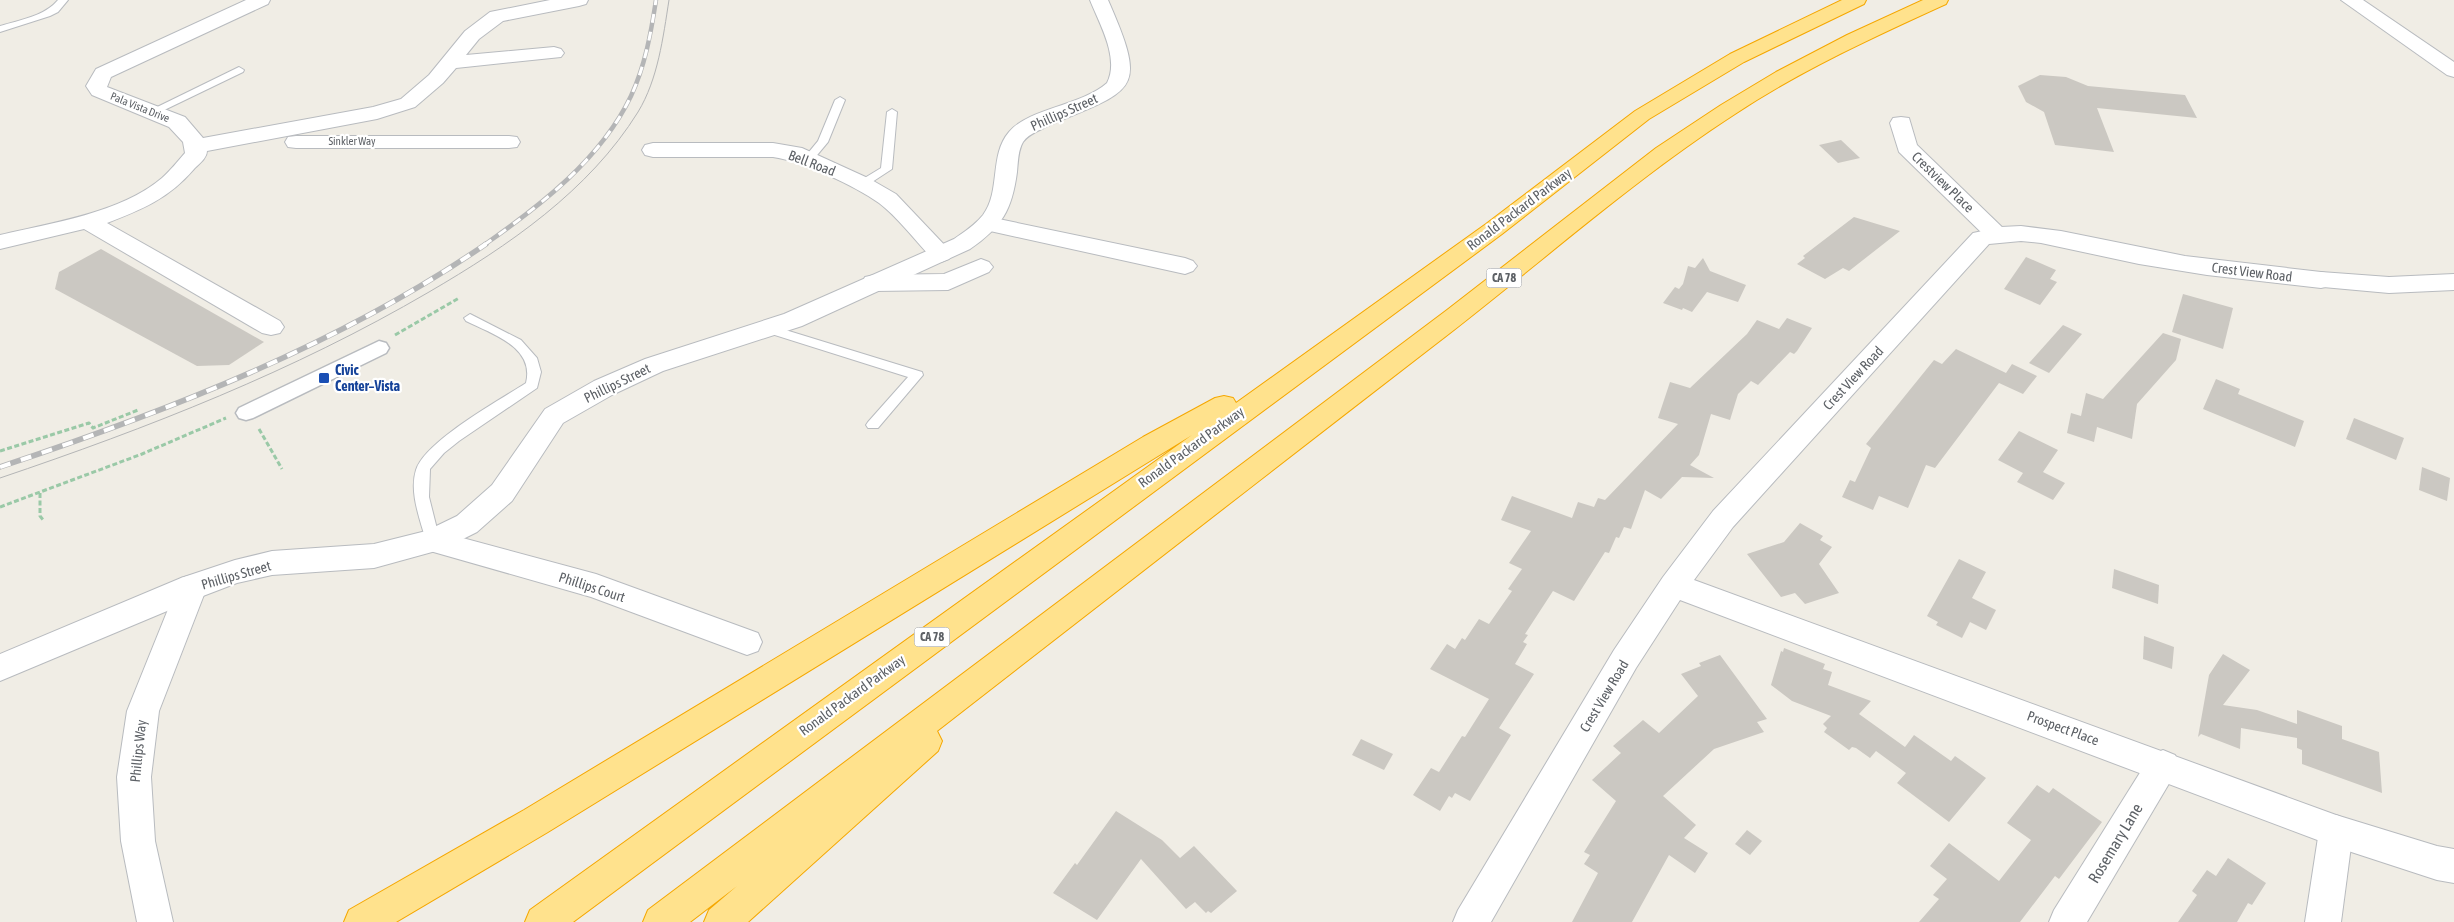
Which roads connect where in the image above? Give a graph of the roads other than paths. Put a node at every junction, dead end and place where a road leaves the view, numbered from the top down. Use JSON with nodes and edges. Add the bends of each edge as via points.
{"nodes":[{"id":1,"x":63,"y":0,"type":"edge"},
{"id":2,"x":261,"y":0,"type":"edge"},
{"id":3,"x":579,"y":0,"type":"edge"},
{"id":4,"x":1099,"y":0,"type":"edge"},
{"id":5,"x":1857,"y":0,"type":"edge"},
{"id":6,"x":1940,"y":0,"type":"edge"},
{"id":7,"x":2350,"y":0,"type":"edge"},
{"id":8,"x":0,"y":29,"type":"edge"},
{"id":9,"x":554,"y":53,"type":"dead end"},
{"id":10,"x":450,"y":62,"type":"junction"},
{"id":11,"x":239,"y":70,"type":"dead end"},
{"id":12,"x":2454,"y":71,"type":"edge"},
{"id":13,"x":840,"y":100,"type":"dead end"},
{"id":14,"x":152,"y":112,"type":"junction"},
{"id":15,"x":892,"y":112,"type":"dead end"},
{"id":16,"x":1901,"y":123,"type":"dead end"},
{"id":17,"x":509,"y":142,"type":"dead end"},
{"id":18,"x":196,"y":150,"type":"junction"},
{"id":19,"x":653,"y":150,"type":"dead end"},
{"id":20,"x":809,"y":158,"type":"junction"},
{"id":21,"x":862,"y":184,"type":"junction"},
{"id":22,"x":86,"y":221,"type":"junction"},
{"id":23,"x":989,"y":224,"type":"junction"},
{"id":24,"x":1996,"y":234,"type":"junction"},
{"id":25,"x":0,"y":242,"type":"edge"},
{"id":26,"x":941,"y":254,"type":"junction"},
{"id":27,"x":1184,"y":266,"type":"dead end"},
{"id":28,"x":981,"y":267,"type":"dead end"},
{"id":29,"x":2454,"y":282,"type":"edge"},
{"id":30,"x":874,"y":283,"type":"junction"},
{"id":31,"x":470,"y":318,"type":"dead end"},
{"id":32,"x":271,"y":327,"type":"dead end"},
{"id":33,"x":766,"y":328,"type":"junction"},
{"id":34,"x":379,"y":348,"type":"road end"},
{"id":35,"x":1322,"y":352,"type":"junction"},
{"id":36,"x":246,"y":413,"type":"road end"},
{"id":37,"x":873,"y":425,"type":"dead end"},
{"id":38,"x":433,"y":541,"type":"junction"},
{"id":39,"x":1674,"y":584,"type":"junction"},
{"id":40,"x":192,"y":587,"type":"junction"},
{"id":41,"x":1092,"y":594,"type":"junction"},
{"id":42,"x":747,"y":642,"type":"dead end"},
{"id":43,"x":0,"y":668,"type":"edge"},
{"id":44,"x":2163,"y":765,"type":"junction"},
{"id":45,"x":2336,"y":831,"type":"junction"},
{"id":46,"x":2454,"y":866,"type":"edge"},
{"id":47,"x":155,"y":922,"type":"edge"},
{"id":48,"x":362,"y":922,"type":"edge"},
{"id":49,"x":543,"y":922,"type":"edge"},
{"id":50,"x":661,"y":922,"type":"edge"},
{"id":51,"x":722,"y":922,"type":"edge"},
{"id":52,"x":1471,"y":922,"type":"edge"},
{"id":53,"x":2067,"y":922,"type":"edge"},
{"id":54,"x":2323,"y":922,"type":"edge"}],
"edges":[{"from":1,"to":8,"type":"lane","via":[[47,14]]},
{"from":2,"to":14,"type":"street","name":"Pala Vista Drive","via":[[104,73],[96,86],[99,91]]},
{"from":3,"to":10,"type":"street","via":[[497,16],[472,35]]},
{"from":4,"to":23,"type":"street","name":"Phillips Street","via":[[1117,45],[1121,76],[1116,86],[1104,94],[1028,127],[1014,138],[1008,154],[1002,197]]},
{"from":5,"to":35,"type":"highway","name":"Ronald Packard Parkway","number":"CA 78","via":[[1737,58],[1642,115],[1494,229]]},
{"from":6,"to":41,"type":"highway","number":"CA 78","via":[[1783,76],[1664,153]]},
{"from":7,"to":12,"type":"street"},
{"from":9,"to":10,"type":"street"},
{"from":10,"to":18,"type":"street","via":[[436,79],[408,102],[377,113]]},
{"from":11,"to":14,"type":"lane"},
{"from":13,"to":20,"type":"lane","via":[[823,142]]},
{"from":14,"to":18,"type":"street","name":"Pala Vista Drive","via":[[177,122]]},
{"from":15,"to":21,"type":"lane","via":[[886,170]]},
{"from":16,"to":24,"type":"street","name":"Crestview Place","via":[[1907,147]]},
{"from":17,"to":18,"type":"street","name":"Sinkler Way","via":[[306,141]]},
{"from":18,"to":22,"type":"street","via":[[170,183],[150,197]]},
{"from":19,"to":20,"type":"street","name":"Bell Road","via":[[773,150],[794,152]]},
{"from":20,"to":21,"type":"street","name":"Bell Road"},
{"from":21,"to":26,"type":"street","name":"Bell Road","via":[[888,199]]},
{"from":22,"to":25,"type":"street"},
{"from":22,"to":32,"type":"street"},
{"from":23,"to":26,"type":"street","name":"Phillips Street","via":[[962,244]]},
{"from":23,"to":27,"type":"street"},
{"from":24,"to":29,"type":"street","name":"Crest View Road","via":[[2038,234],[2138,256],[2265,276],[2389,285]]},
{"from":24,"to":39,"type":"street","name":"Crest View Road","via":[[1981,238],[1736,504]]},
{"from":26,"to":30,"type":"street","name":"Phillips Street"},
{"from":28,"to":30,"type":"street","via":[[948,282]]},
{"from":30,"to":33,"type":"street","name":"Phillips Street","via":[[793,320]]},
{"from":31,"to":38,"type":"lane","via":[[528,350],[536,377],[532,385],[442,447],[423,468],[422,501]]},
{"from":33,"to":37,"type":"lane","via":[[917,375]]},
{"from":33,"to":38,"type":"street","name":"Phillips Street","via":[[654,365],[603,388],[554,416],[502,493],[467,524]]},
{"from":34,"to":36,"type":"street","via":[[317,372]]},
{"from":35,"to":48,"type":"highway","via":[[1153,444],[536,821]]},
{"from":35,"to":49,"type":"highway","name":"Ronald Packard Parkway","number":"CA 78"},
{"from":38,"to":40,"type":"street","name":"Phillips Street","via":[[374,556],[259,565]]},
{"from":38,"to":42,"type":"street","name":"Phillips Court","via":[[596,586]]},
{"from":39,"to":44,"type":"street","name":"Prospect Place"},
{"from":39,"to":52,"type":"street","name":"Crest View Road","via":[[1625,659]]},
{"from":40,"to":43,"type":"street","name":"Phillips Street"},
{"from":40,"to":47,"type":"street","name":"Phillips Way","via":[[143,711],[134,777],[138,841]]},
{"from":41,"to":50,"type":"highway","number":"CA 78"},
{"from":41,"to":51,"type":"highway"},
{"from":44,"to":45,"type":"street","name":"Prospect Place"},
{"from":44,"to":53,"type":"street","name":"Rosemary Lane"},
{"from":45,"to":46,"type":"street","name":"Prospect Place"},
{"from":45,"to":54,"type":"street"}]}
